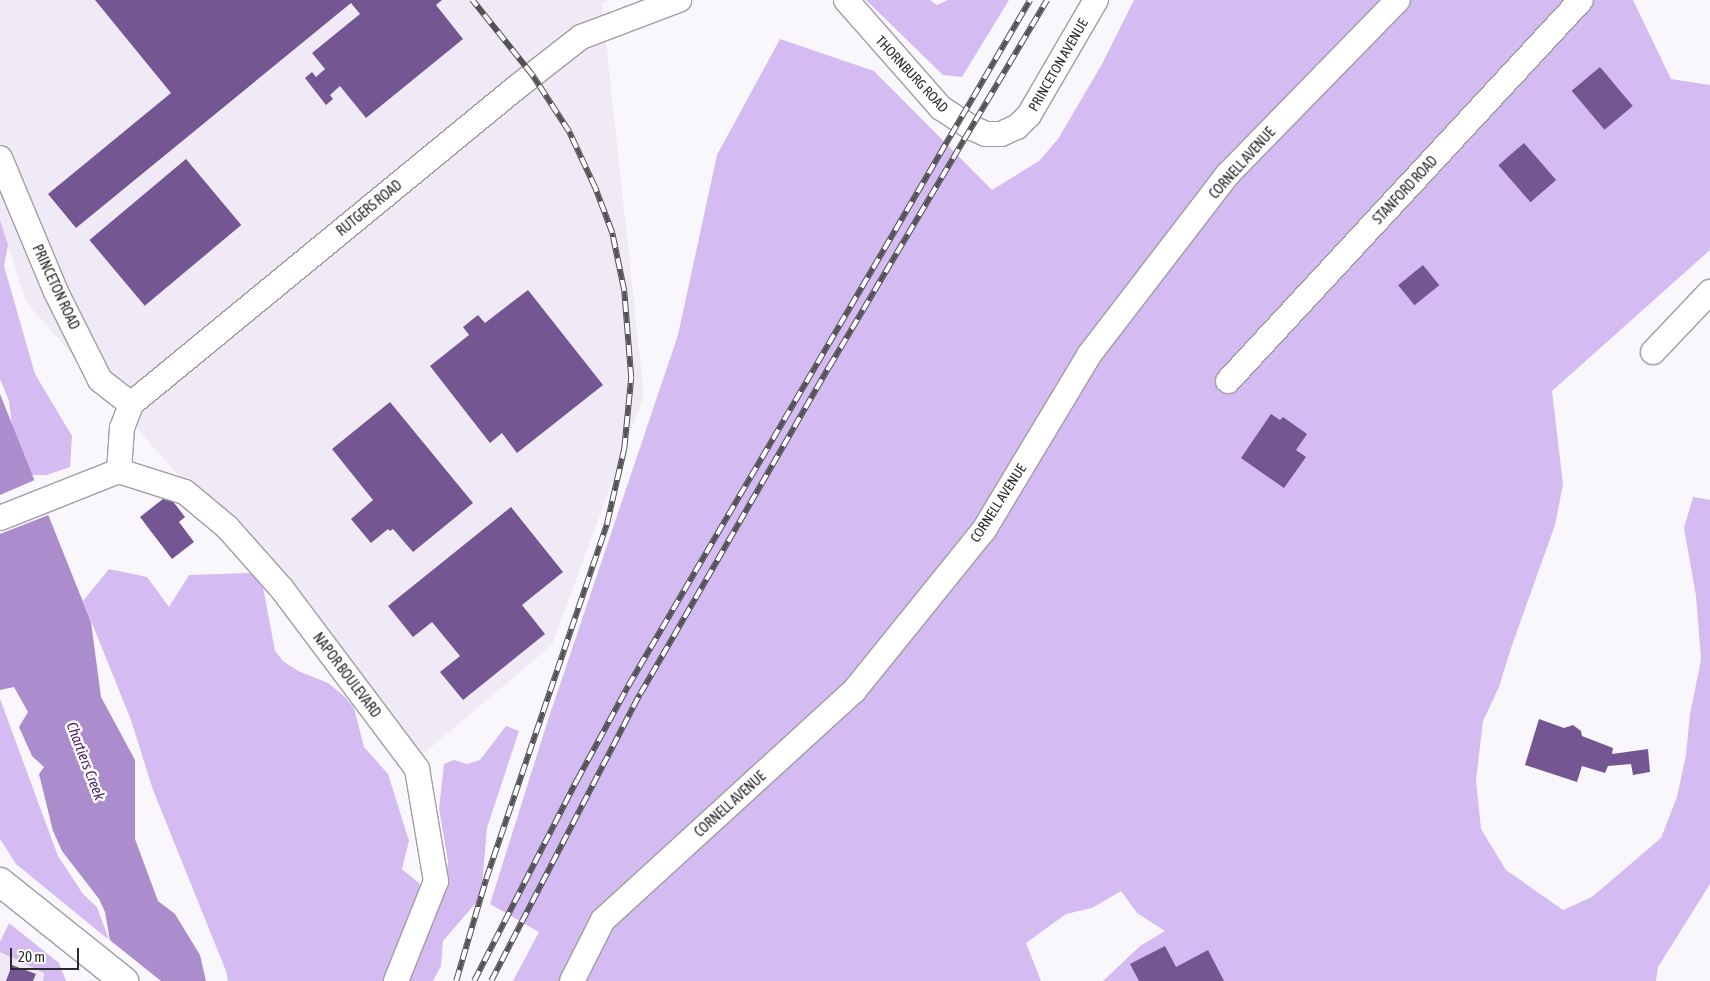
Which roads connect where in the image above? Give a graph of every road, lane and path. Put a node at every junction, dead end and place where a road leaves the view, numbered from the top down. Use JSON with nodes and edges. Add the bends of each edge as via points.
{"nodes":[{"id":1,"x":679,"y":0,"type":"edge"},
{"id":2,"x":846,"y":0,"type":"edge"},
{"id":3,"x":1096,"y":0,"type":"edge"},
{"id":4,"x":1398,"y":0,"type":"edge"},
{"id":5,"x":1581,"y":0,"type":"edge"},
{"id":6,"x":1017,"y":128,"type":"joint"},
{"id":7,"x":0,"y":158,"type":"edge"},
{"id":8,"x":1710,"y":292,"type":"edge"},
{"id":9,"x":1653,"y":352,"type":"dead end"},
{"id":10,"x":1228,"y":381,"type":"dead end"},
{"id":11,"x":131,"y":404,"type":"junction"},
{"id":12,"x":119,"y":471,"type":"junction"},
{"id":13,"x":0,"y":518,"type":"edge"},
{"id":14,"x":0,"y":882,"type":"edge"},
{"id":15,"x":124,"y":981,"type":"edge"},
{"id":16,"x":396,"y":981,"type":"edge"},
{"id":17,"x":572,"y":981,"type":"edge"}],
"edges":[{"from":1,"to":11,"type":"street","name":"RUTGERS ROAD","via":[[581,37]]},
{"from":2,"to":6,"type":"street","name":"THORNBURG ROAD","via":[[917,83],[957,121],[986,134],[1001,134]]},
{"from":3,"to":6,"type":"street","name":"PRINCETON AVENUE","via":[[1029,115]]},
{"from":4,"to":17,"type":"street","name":"CORNELL AVENUE","via":[[1228,174],[1089,355],[984,530],[854,691],[603,920]]},
{"from":5,"to":10,"type":"street","name":"STANFORD ROAD"},
{"from":7,"to":11,"type":"street","name":"PRINCETON ROAD","via":[[56,292],[100,380]]},
{"from":8,"to":9,"type":"street"},
{"from":11,"to":12,"type":"street","via":[[122,428]]},
{"from":12,"to":13,"type":"street"},
{"from":12,"to":16,"type":"street","name":"NAPOR BOULEVARD","via":[[185,492],[227,527],[282,589],[417,769],[436,880]]},
{"from":14,"to":15,"type":"main road"}]}
